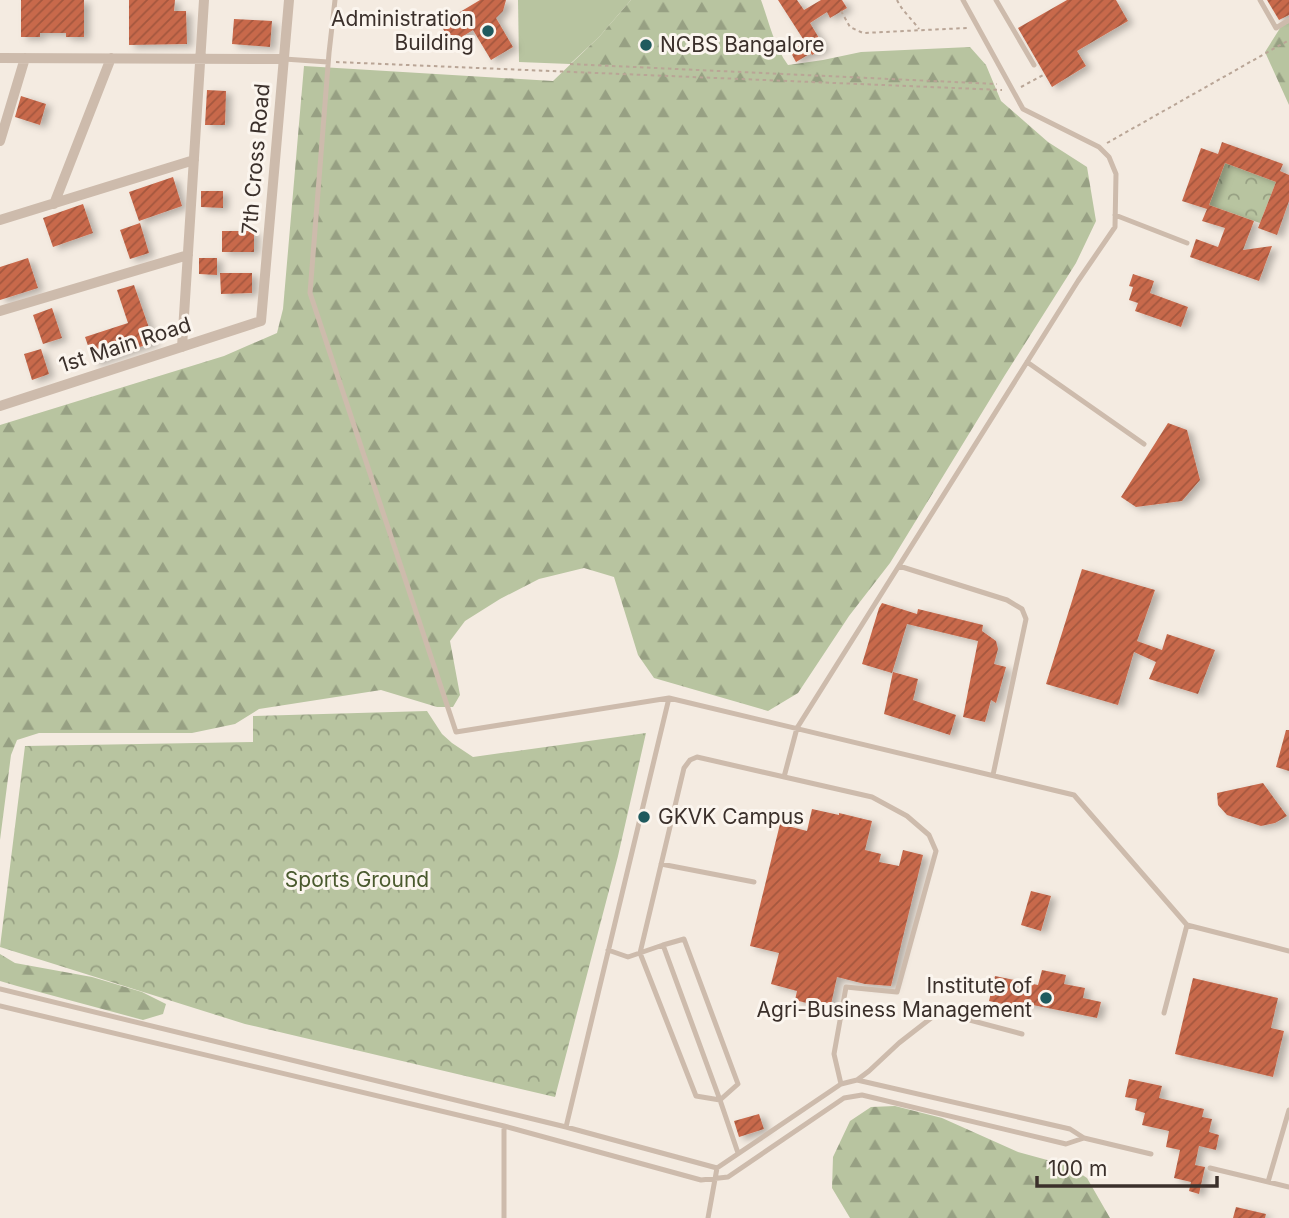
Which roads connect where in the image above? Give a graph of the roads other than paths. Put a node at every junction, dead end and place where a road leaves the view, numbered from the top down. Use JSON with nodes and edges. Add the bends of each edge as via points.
{"nodes":[{"id":1,"x":204,"y":0,"type":"edge"},
{"id":2,"x":289,"y":0,"type":"edge"},
{"id":3,"x":335,"y":0,"type":"edge"},
{"id":4,"x":963,"y":0,"type":"edge"},
{"id":5,"x":996,"y":0,"type":"edge"},
{"id":6,"x":1260,"y":0,"type":"edge"},
{"id":7,"x":1289,"y":20,"type":"edge"},
{"id":8,"x":0,"y":58,"type":"edge"},
{"id":9,"x":25,"y":58,"type":"junction"},
{"id":10,"x":111,"y":58,"type":"junction"},
{"id":11,"x":201,"y":59,"type":"junction"},
{"id":12,"x":284,"y":59,"type":"junction"},
{"id":13,"x":328,"y":62,"type":"junction"},
{"id":14,"x":1034,"y":65,"type":"dead end"},
{"id":15,"x":0,"y":141,"type":"edge"},
{"id":16,"x":194,"y":160,"type":"junction"},
{"id":17,"x":54,"y":204,"type":"junction"},
{"id":18,"x":1115,"y":215,"type":"junction"},
{"id":19,"x":0,"y":220,"type":"edge"},
{"id":20,"x":1187,"y":243,"type":"dead end"},
{"id":21,"x":188,"y":255,"type":"junction"},
{"id":22,"x":0,"y":311,"type":"edge"},
{"id":23,"x":261,"y":321,"type":"joint"},
{"id":24,"x":182,"y":346,"type":"junction"},
{"id":25,"x":1027,"y":362,"type":"junction"},
{"id":26,"x":0,"y":406,"type":"edge"},
{"id":27,"x":1144,"y":444,"type":"dead end"},
{"id":28,"x":899,"y":566,"type":"junction"},
{"id":29,"x":669,"y":698,"type":"junction"},
{"id":30,"x":797,"y":728,"type":"junction"},
{"id":31,"x":993,"y":775,"type":"junction"},
{"id":32,"x":784,"y":777,"type":"junction"},
{"id":33,"x":661,"y":864,"type":"junction"},
{"id":34,"x":754,"y":883,"type":"dead end"},
{"id":35,"x":1187,"y":925,"type":"junction"},
{"id":36,"x":663,"y":945,"type":"junction"},
{"id":37,"x":608,"y":950,"type":"junction"},
{"id":38,"x":1289,"y":951,"type":"edge"},
{"id":39,"x":640,"y":953,"type":"junction"},
{"id":40,"x":0,"y":989,"type":"edge"},
{"id":41,"x":0,"y":1006,"type":"edge"},
{"id":42,"x":1164,"y":1013,"type":"dead end"},
{"id":43,"x":1021,"y":1034,"type":"dead end"},
{"id":44,"x":857,"y":1080,"type":"junction"},
{"id":45,"x":841,"y":1084,"type":"junction"},
{"id":46,"x":720,"y":1100,"type":"junction"},
{"id":47,"x":1289,"y":1110,"type":"edge"},
{"id":48,"x":504,"y":1126,"type":"junction"},
{"id":49,"x":566,"y":1127,"type":"junction"},
{"id":50,"x":1084,"y":1138,"type":"junction"},
{"id":51,"x":738,"y":1153,"type":"junction"},
{"id":52,"x":1151,"y":1154,"type":"dead end"},
{"id":53,"x":717,"y":1168,"type":"junction"},
{"id":54,"x":1210,"y":1168,"type":"dead end"},
{"id":55,"x":715,"y":1180,"type":"junction"},
{"id":56,"x":1268,"y":1182,"type":"junction"},
{"id":57,"x":1289,"y":1187,"type":"edge"},
{"id":58,"x":504,"y":1218,"type":"edge"},
{"id":59,"x":708,"y":1218,"type":"edge"}],
"edges":[{"from":1,"to":11,"type":"street"},
{"from":2,"to":12,"type":"street","name":"7th Cross Road"},
{"from":3,"to":13,"type":"lane"},
{"from":4,"to":18,"type":"lane","via":[[1023,108],[1109,157],[1116,174]]},
{"from":5,"to":14,"type":"lane"},
{"from":6,"to":7,"type":"lane","via":[[1276,27]]},
{"from":8,"to":9,"type":"street"},
{"from":9,"to":10,"type":"street"},
{"from":9,"to":15,"type":"street"},
{"from":10,"to":11,"type":"street"},
{"from":10,"to":17,"type":"street"},
{"from":11,"to":12,"type":"street"},
{"from":11,"to":16,"type":"street"},
{"from":12,"to":13,"type":"lane"},
{"from":12,"to":23,"type":"street","name":"7th Cross Road"},
{"from":13,"to":29,"type":"lane","via":[[310,292],[456,732]]},
{"from":16,"to":17,"type":"street"},
{"from":16,"to":21,"type":"street"},
{"from":17,"to":19,"type":"street"},
{"from":18,"to":20,"type":"lane"},
{"from":18,"to":25,"type":"lane","via":[[1115,227]]},
{"from":21,"to":22,"type":"street"},
{"from":21,"to":24,"type":"street"},
{"from":23,"to":24,"type":"street","name":"1st Main Road"},
{"from":24,"to":26,"type":"street","name":"1st Main Road"},
{"from":25,"to":27,"type":"lane"},
{"from":25,"to":28,"type":"lane"},
{"from":28,"to":30,"type":"lane"},
{"from":28,"to":31,"type":"lane","via":[[1007,600],[1022,609],[1026,619]]},
{"from":29,"to":30,"type":"lane"},
{"from":29,"to":37,"type":"lane"},
{"from":30,"to":31,"type":"lane"},
{"from":30,"to":32,"type":"lane"},
{"from":31,"to":35,"type":"lane","via":[[1074,795]]},
{"from":32,"to":33,"type":"lane","via":[[697,757],[690,760],[684,768]]},
{"from":32,"to":45,"type":"lane","via":[[873,797],[907,816],[929,835],[936,851],[897,992],[846,987],[834,1054]]},
{"from":33,"to":34,"type":"lane"},
{"from":33,"to":39,"type":"lane"},
{"from":35,"to":38,"type":"lane"},
{"from":35,"to":42,"type":"lane"},
{"from":36,"to":39,"type":"lane"},
{"from":36,"to":46,"type":"lane"},
{"from":36,"to":46,"type":"lane","via":[[684,939],[738,1084]]},
{"from":37,"to":39,"type":"lane","via":[[628,957]]},
{"from":37,"to":49,"type":"lane"},
{"from":39,"to":46,"type":"lane","via":[[696,1096]]},
{"from":40,"to":49,"type":"lane"},
{"from":41,"to":48,"type":"lane"},
{"from":43,"to":44,"type":"lane","via":[[947,1014],[935,1015]]},
{"from":44,"to":45,"type":"lane"},
{"from":44,"to":50,"type":"lane","via":[[1070,1129]]},
{"from":45,"to":51,"type":"lane"},
{"from":46,"to":51,"type":"lane"},
{"from":47,"to":56,"type":"lane"},
{"from":48,"to":55,"type":"lane"},
{"from":48,"to":58,"type":"lane"},
{"from":49,"to":53,"type":"lane"},
{"from":50,"to":52,"type":"lane"},
{"from":50,"to":55,"type":"lane","via":[[1066,1144],[862,1095],[844,1098],[728,1177]]},
{"from":51,"to":53,"type":"lane"},
{"from":53,"to":55,"type":"lane"},
{"from":54,"to":56,"type":"lane"},
{"from":55,"to":59,"type":"lane"},
{"from":56,"to":57,"type":"lane"}]}
